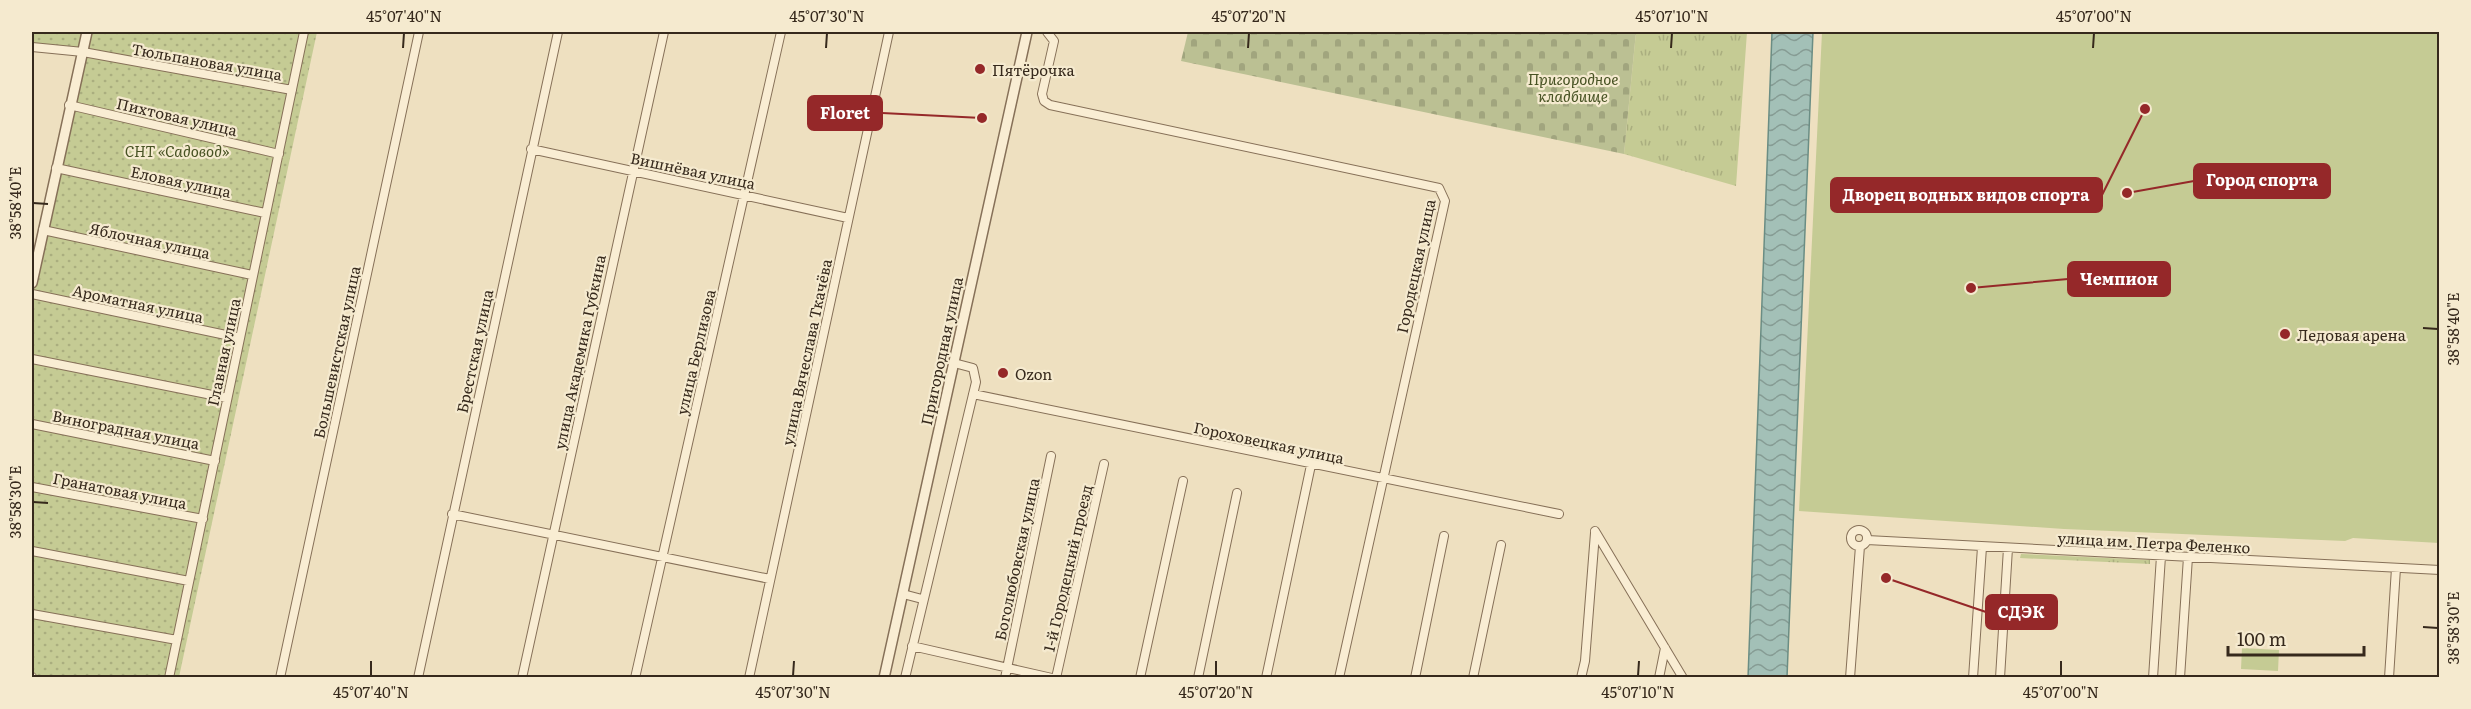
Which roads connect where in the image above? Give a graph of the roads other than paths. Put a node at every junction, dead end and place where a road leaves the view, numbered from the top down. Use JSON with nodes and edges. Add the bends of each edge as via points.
{"nodes":[{"id":1,"x":87,"y":32,"type":"edge"},
{"id":2,"x":304,"y":32,"type":"edge"},
{"id":3,"x":419,"y":32,"type":"edge"},
{"id":4,"x":558,"y":32,"type":"edge"},
{"id":5,"x":664,"y":32,"type":"edge"},
{"id":6,"x":781,"y":32,"type":"edge"},
{"id":7,"x":889,"y":32,"type":"edge"},
{"id":8,"x":1027,"y":32,"type":"edge"},
{"id":9,"x":1047,"y":32,"type":"edge"},
{"id":10,"x":32,"y":47,"type":"edge"},
{"id":11,"x":82,"y":52,"type":"junction"},
{"id":12,"x":292,"y":90,"type":"junction"},
{"id":13,"x":69,"y":105,"type":"junction"},
{"id":14,"x":531,"y":149,"type":"junction"},
{"id":15,"x":279,"y":154,"type":"junction"},
{"id":16,"x":56,"y":168,"type":"junction"},
{"id":17,"x":632,"y":171,"type":"junction"},
{"id":18,"x":746,"y":195,"type":"junction"},
{"id":19,"x":265,"y":213,"type":"junction"},
{"id":20,"x":848,"y":218,"type":"junction"},
{"id":21,"x":43,"y":230,"type":"junction"},
{"id":22,"x":252,"y":275,"type":"junction"},
{"id":23,"x":32,"y":278,"type":"edge"},
{"id":24,"x":32,"y":294,"type":"edge"},
{"id":25,"x":240,"y":338,"type":"junction"},
{"id":26,"x":32,"y":359,"type":"edge"},
{"id":27,"x":954,"y":363,"type":"junction"},
{"id":28,"x":973,"y":394,"type":"junction"},
{"id":29,"x":227,"y":398,"type":"junction"},
{"id":30,"x":32,"y":424,"type":"edge"},
{"id":31,"x":1051,"y":456,"type":"dead end"},
{"id":32,"x":215,"y":460,"type":"junction"},
{"id":33,"x":1104,"y":464,"type":"dead end"},
{"id":34,"x":1311,"y":465,"type":"junction"},
{"id":35,"x":1382,"y":480,"type":"junction"},
{"id":36,"x":1183,"y":481,"type":"dead end"},
{"id":37,"x":32,"y":487,"type":"edge"},
{"id":38,"x":1237,"y":493,"type":"dead end"},
{"id":39,"x":452,"y":514,"type":"junction"},
{"id":40,"x":1559,"y":514,"type":"dead end"},
{"id":41,"x":203,"y":519,"type":"junction"},
{"id":42,"x":554,"y":534,"type":"junction"},
{"id":43,"x":1444,"y":536,"type":"dead end"},
{"id":44,"x":1867,"y":540,"type":"junction"},
{"id":45,"x":1501,"y":545,"type":"dead end"},
{"id":46,"x":1860,"y":546,"type":"junction"},
{"id":47,"x":1982,"y":547,"type":"junction"},
{"id":48,"x":2008,"y":548,"type":"junction"},
{"id":49,"x":32,"y":551,"type":"edge"},
{"id":50,"x":662,"y":556,"type":"junction"},
{"id":51,"x":2161,"y":556,"type":"junction"},
{"id":52,"x":2188,"y":557,"type":"junction"},
{"id":53,"x":2396,"y":568,"type":"junction"},
{"id":54,"x":2439,"y":570,"type":"edge"},
{"id":55,"x":770,"y":579,"type":"junction"},
{"id":56,"x":189,"y":581,"type":"junction"},
{"id":57,"x":903,"y":594,"type":"junction"},
{"id":58,"x":922,"y":599,"type":"junction"},
{"id":59,"x":32,"y":614,"type":"edge"},
{"id":60,"x":177,"y":640,"type":"junction"},
{"id":61,"x":912,"y":646,"type":"junction"},
{"id":62,"x":1665,"y":648,"type":"junction"},
{"id":63,"x":1007,"y":668,"type":"junction"},
{"id":64,"x":169,"y":678,"type":"edge"},
{"id":65,"x":280,"y":678,"type":"edge"},
{"id":66,"x":418,"y":678,"type":"edge"},
{"id":67,"x":522,"y":678,"type":"edge"},
{"id":68,"x":636,"y":678,"type":"edge"},
{"id":69,"x":749,"y":678,"type":"edge"},
{"id":70,"x":884,"y":678,"type":"edge"},
{"id":71,"x":905,"y":678,"type":"edge"},
{"id":72,"x":1005,"y":678,"type":"edge"},
{"id":73,"x":1054,"y":678,"type":"edge"},
{"id":74,"x":1140,"y":678,"type":"edge"},
{"id":75,"x":1198,"y":678,"type":"edge"},
{"id":76,"x":1266,"y":678,"type":"edge"},
{"id":77,"x":1339,"y":678,"type":"edge"},
{"id":78,"x":1414,"y":678,"type":"edge"},
{"id":79,"x":1473,"y":678,"type":"edge"},
{"id":80,"x":1581,"y":678,"type":"edge"},
{"id":81,"x":1659,"y":678,"type":"edge"},
{"id":82,"x":1683,"y":678,"type":"edge"},
{"id":83,"x":1850,"y":678,"type":"edge"},
{"id":84,"x":1973,"y":678,"type":"edge"},
{"id":85,"x":2000,"y":678,"type":"edge"},
{"id":86,"x":2153,"y":678,"type":"edge"},
{"id":87,"x":2180,"y":678,"type":"edge"},
{"id":88,"x":2389,"y":678,"type":"edge"}],
"edges":[{"from":1,"to":11,"type":"street"},
{"from":2,"to":12,"type":"street","name":"Главная улица"},
{"from":3,"to":65,"type":"street","name":"Большевистская улица"},
{"from":4,"to":14,"type":"street","name":"Брестская улица"},
{"from":5,"to":17,"type":"street","name":"улица Академика Губкина"},
{"from":6,"to":18,"type":"street","name":"улица Берлизова"},
{"from":7,"to":20,"type":"street","name":"улица Вячеслава Ткачёва"},
{"from":8,"to":27,"type":"street","name":"Пригородная улица"},
{"from":9,"to":35,"type":"street","name":"Городецкая улица","via":[[1054,41],[1042,94],[1050,105],[1438,188],[1443,193],[1445,201]]},
{"from":10,"to":11,"type":"street","name":"Тюльпановая улица"},
{"from":11,"to":12,"type":"street","name":"Тюльпановая улица"},
{"from":11,"to":13,"type":"street"},
{"from":12,"to":15,"type":"street","name":"Главная улица"},
{"from":13,"to":15,"type":"street","name":"Пихтовая улица"},
{"from":13,"to":16,"type":"street"},
{"from":14,"to":17,"type":"street","name":"Вишнёвая улица"},
{"from":14,"to":39,"type":"street","name":"Брестская улица"},
{"from":15,"to":19,"type":"street","name":"Главная улица"},
{"from":16,"to":19,"type":"street","name":"Еловая улица"},
{"from":16,"to":21,"type":"street"},
{"from":17,"to":18,"type":"street","name":"Вишнёвая улица"},
{"from":17,"to":42,"type":"street","name":"улица Академика Губкина"},
{"from":18,"to":20,"type":"street","name":"Вишнёвая улица"},
{"from":18,"to":50,"type":"street","name":"улица Берлизова"},
{"from":19,"to":22,"type":"street","name":"Главная улица"},
{"from":20,"to":55,"type":"street","name":"улица Вячеслава Ткачёва"},
{"from":21,"to":22,"type":"street","name":"Яблочная улица"},
{"from":21,"to":23,"type":"street"},
{"from":22,"to":25,"type":"street","name":"Главная улица"},
{"from":24,"to":25,"type":"street","name":"Ароматная улица"},
{"from":25,"to":29,"type":"street","name":"Главная улица"},
{"from":26,"to":29,"type":"street"},
{"from":27,"to":28,"type":"street","via":[[974,368]]},
{"from":27,"to":57,"type":"street","name":"Пригородная улица"},
{"from":28,"to":34,"type":"street","name":"Гороховецкая улица"},
{"from":28,"to":58,"type":"street"},
{"from":29,"to":32,"type":"street","name":"Главная улица"},
{"from":30,"to":32,"type":"street","name":"Виноградная улица"},
{"from":31,"to":63,"type":"street","name":"Боголюбовская улица"},
{"from":32,"to":41,"type":"street","name":"Главная улица"},
{"from":33,"to":73,"type":"street","name":"1-й Городецкий проезд"},
{"from":34,"to":35,"type":"street","name":"Гороховецкая улица"},
{"from":34,"to":76,"type":"street"},
{"from":35,"to":40,"type":"street","name":"Гороховецкая улица"},
{"from":35,"to":77,"type":"street","name":"Городецкая улица"},
{"from":36,"to":74,"type":"street"},
{"from":37,"to":41,"type":"street","name":"Гранатовая улица"},
{"from":38,"to":75,"type":"street"},
{"from":39,"to":42,"type":"street"},
{"from":39,"to":66,"type":"street","name":"Брестская улица"},
{"from":41,"to":56,"type":"street","name":"Главная улица"},
{"from":42,"to":50,"type":"street"},
{"from":42,"to":67,"type":"street","name":"улица Академика Губкина"},
{"from":43,"to":78,"type":"street"},
{"from":44,"to":46,"type":"street"},
{"from":44,"to":46,"type":"street","via":[[1863,531],[1854,532],[1852,542]]},
{"from":44,"to":47,"type":"street","name":"улица им. Петра Феленко"},
{"from":45,"to":79,"type":"street"},
{"from":46,"to":83,"type":"street"},
{"from":47,"to":48,"type":"street","name":"улица им. Петра Феленко"},
{"from":47,"to":84,"type":"street"},
{"from":48,"to":51,"type":"street","name":"улица им. Петра Феленко"},
{"from":48,"to":85,"type":"street"},
{"from":49,"to":56,"type":"street"},
{"from":50,"to":55,"type":"street"},
{"from":50,"to":68,"type":"street","name":"улица Берлизова"},
{"from":51,"to":52,"type":"street","name":"улица им. Петра Феленко"},
{"from":51,"to":86,"type":"street"},
{"from":52,"to":53,"type":"street","name":"улица им. Петра Феленко"},
{"from":52,"to":87,"type":"street"},
{"from":53,"to":54,"type":"street","name":"улица им. Петра Феленко"},
{"from":53,"to":88,"type":"street"},
{"from":55,"to":69,"type":"street","name":"улица Вячеслава Ткачёва"},
{"from":56,"to":60,"type":"street","name":"Главная улица"},
{"from":57,"to":58,"type":"street"},
{"from":57,"to":70,"type":"street","name":"Пригородная улица"},
{"from":58,"to":61,"type":"street"},
{"from":59,"to":60,"type":"street"},
{"from":60,"to":64,"type":"street","name":"Главная улица"},
{"from":61,"to":63,"type":"street"},
{"from":61,"to":71,"type":"street"},
{"from":62,"to":80,"type":"street","via":[[1595,531]]},
{"from":62,"to":81,"type":"street"},
{"from":62,"to":82,"type":"street"},
{"from":63,"to":72,"type":"street","name":"Боголюбовская улица"},
{"from":63,"to":73,"type":"street"}]}
